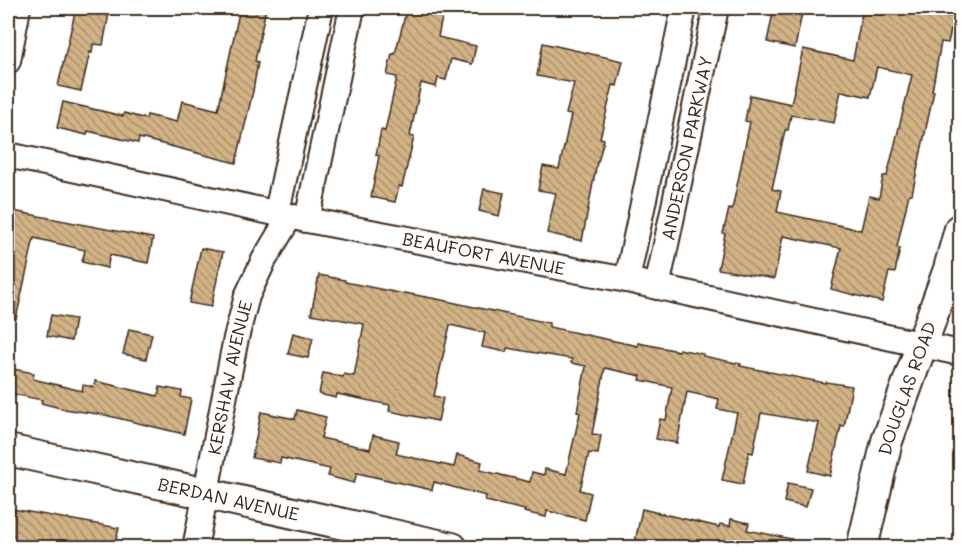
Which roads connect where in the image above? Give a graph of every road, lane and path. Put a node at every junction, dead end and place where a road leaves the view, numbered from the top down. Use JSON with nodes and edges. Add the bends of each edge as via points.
{"nodes":[{"id":1,"x":18,"y":8,"type":"edge"},
{"id":2,"x":321,"y":8,"type":"edge"},
{"id":3,"x":352,"y":8,"type":"edge"},
{"id":4,"x":684,"y":8,"type":"edge"},
{"id":5,"x":716,"y":8,"type":"edge"},
{"id":6,"x":8,"y":61,"type":"edge"},
{"id":7,"x":8,"y":155,"type":"edge"},
{"id":8,"x":291,"y":216,"type":"junction"},
{"id":9,"x":960,"y":230,"type":"edge"},
{"id":10,"x":627,"y":280,"type":"junction"},
{"id":11,"x":657,"y":287,"type":"junction"},
{"id":12,"x":920,"y":345,"type":"junction"},
{"id":13,"x":960,"y":353,"type":"edge"},
{"id":14,"x":8,"y":450,"type":"edge"},
{"id":15,"x":206,"y":495,"type":"junction"},
{"id":16,"x":195,"y":548,"type":"edge"},
{"id":17,"x":452,"y":548,"type":"edge"},
{"id":18,"x":862,"y":548,"type":"edge"}],
"edges":[{"from":1,"to":6,"type":"street"},
{"from":2,"to":8,"type":"street","name":"KERSHAW AVENUE"},
{"from":3,"to":8,"type":"street","name":"KERSHAW AVENUE"},
{"from":4,"to":10,"type":"street","name":"ANDERSON PARKWAY"},
{"from":5,"to":11,"type":"street","name":"ANDERSON PARKWAY"},
{"from":7,"to":8,"type":"street","name":"BEAUFORT AVENUE"},
{"from":8,"to":10,"type":"street","name":"BEAUFORT AVENUE"},
{"from":8,"to":15,"type":"street","name":"KERSHAW AVENUE","via":[[247,296]]},
{"from":9,"to":12,"type":"street","name":"DOUGLAS ROAD"},
{"from":10,"to":11,"type":"street","name":"BEAUFORT AVENUE"},
{"from":11,"to":12,"type":"street","name":"BEAUFORT AVENUE"},
{"from":12,"to":13,"type":"street","name":"BEAUFORT AVENUE"},
{"from":12,"to":18,"type":"street","name":"DOUGLAS ROAD","via":[[886,441]]},
{"from":14,"to":15,"type":"street","name":"BERDAN AVENUE"},
{"from":15,"to":16,"type":"street","name":"KERSHAW AVENUE"},
{"from":15,"to":17,"type":"street","name":"BERDAN AVENUE"}]}
